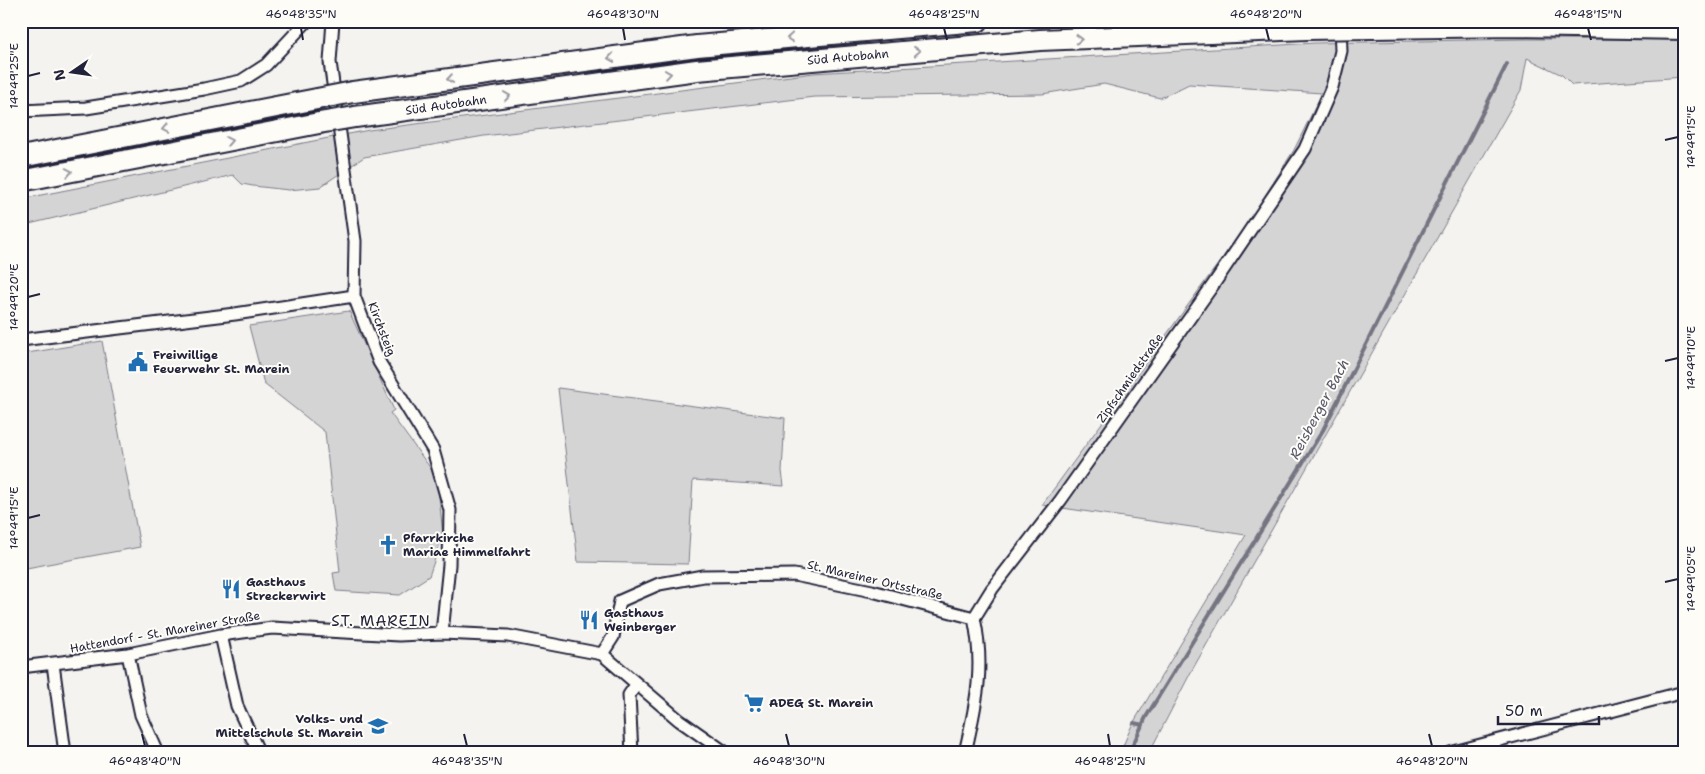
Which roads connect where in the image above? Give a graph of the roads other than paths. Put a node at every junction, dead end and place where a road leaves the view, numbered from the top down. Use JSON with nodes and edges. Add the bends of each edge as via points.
{"nodes":[{"id":1,"x":307,"y":21,"type":"edge"},
{"id":2,"x":333,"y":21,"type":"edge"},
{"id":3,"x":978,"y":21,"type":"edge"},
{"id":4,"x":1340,"y":21,"type":"edge"},
{"id":5,"x":1684,"y":29,"type":"edge"},
{"id":6,"x":21,"y":111,"type":"edge"},
{"id":7,"x":21,"y":157,"type":"edge"},
{"id":8,"x":21,"y":181,"type":"edge"},
{"id":9,"x":354,"y":296,"type":"junction"},
{"id":10,"x":21,"y":340,"type":"edge"},
{"id":11,"x":974,"y":618,"type":"junction"},
{"id":12,"x":442,"y":633,"type":"junction"},
{"id":13,"x":221,"y":635,"type":"junction"},
{"id":14,"x":128,"y":654,"type":"junction"},
{"id":15,"x":602,"y":654,"type":"junction"},
{"id":16,"x":54,"y":664,"type":"junction"},
{"id":17,"x":21,"y":667,"type":"edge"},
{"id":18,"x":636,"y":685,"type":"junction"},
{"id":19,"x":1684,"y":692,"type":"edge"},
{"id":20,"x":65,"y":753,"type":"edge"},
{"id":21,"x":158,"y":753,"type":"edge"},
{"id":22,"x":259,"y":753,"type":"edge"},
{"id":23,"x":632,"y":753,"type":"edge"},
{"id":24,"x":726,"y":753,"type":"edge"},
{"id":25,"x":965,"y":753,"type":"edge"},
{"id":26,"x":1450,"y":753,"type":"edge"}],
"edges":[{"from":1,"to":6,"type":"street","via":[[266,65],[241,81],[86,108]]},
{"from":2,"to":9,"type":"street","name":"Kirchsteig","via":[[330,62],[355,241]]},
{"from":3,"to":7,"type":"highway","name":"Süd Autobahn","one_way":true,"bridge":true,"via":[[697,46],[352,92]]},
{"from":4,"to":11,"type":"street","name":"Zipfschmiedstraße","via":[[1341,51],[1332,87],[1305,149],[1202,301]]},
{"from":8,"to":5,"type":"highway","name":"Süd Autobahn","one_way":true,"bridge":true,"via":[[355,117],[697,70],[1040,40],[1307,29],[1515,26]]},
{"from":9,"to":10,"type":"street"},
{"from":9,"to":12,"type":"street","name":"Kirchsteig","via":[[379,362],[433,450],[450,510],[449,565]]},
{"from":11,"to":15,"type":"street","name":"St. Mareiner Ortsstraße","via":[[872,591],[794,575],[703,576],[659,584],[620,601],[613,636]]},
{"from":11,"to":25,"type":"street","via":[[980,643],[979,692]]},
{"from":12,"to":13,"type":"street","name":"Hattendorf - St. Mareiner Straße","via":[[399,635],[272,628]]},
{"from":12,"to":15,"type":"street","name":"Hattendorf - St. Mareiner Straße","via":[[508,636]]},
{"from":13,"to":14,"type":"street","name":"Hattendorf - St. Mareiner Straße"},
{"from":13,"to":22,"type":"street","via":[[237,706]]},
{"from":14,"to":16,"type":"street","name":"Hattendorf - St. Mareiner Straße"},
{"from":14,"to":21,"type":"street","via":[[141,715]]},
{"from":15,"to":18,"type":"street"},
{"from":16,"to":17,"type":"street","name":"Hattendorf - St. Mareiner Straße"},
{"from":16,"to":20,"type":"street"},
{"from":18,"to":23,"type":"street","via":[[629,695]]},
{"from":18,"to":24,"type":"street","via":[[678,720]]},
{"from":19,"to":26,"type":"street"}]}
